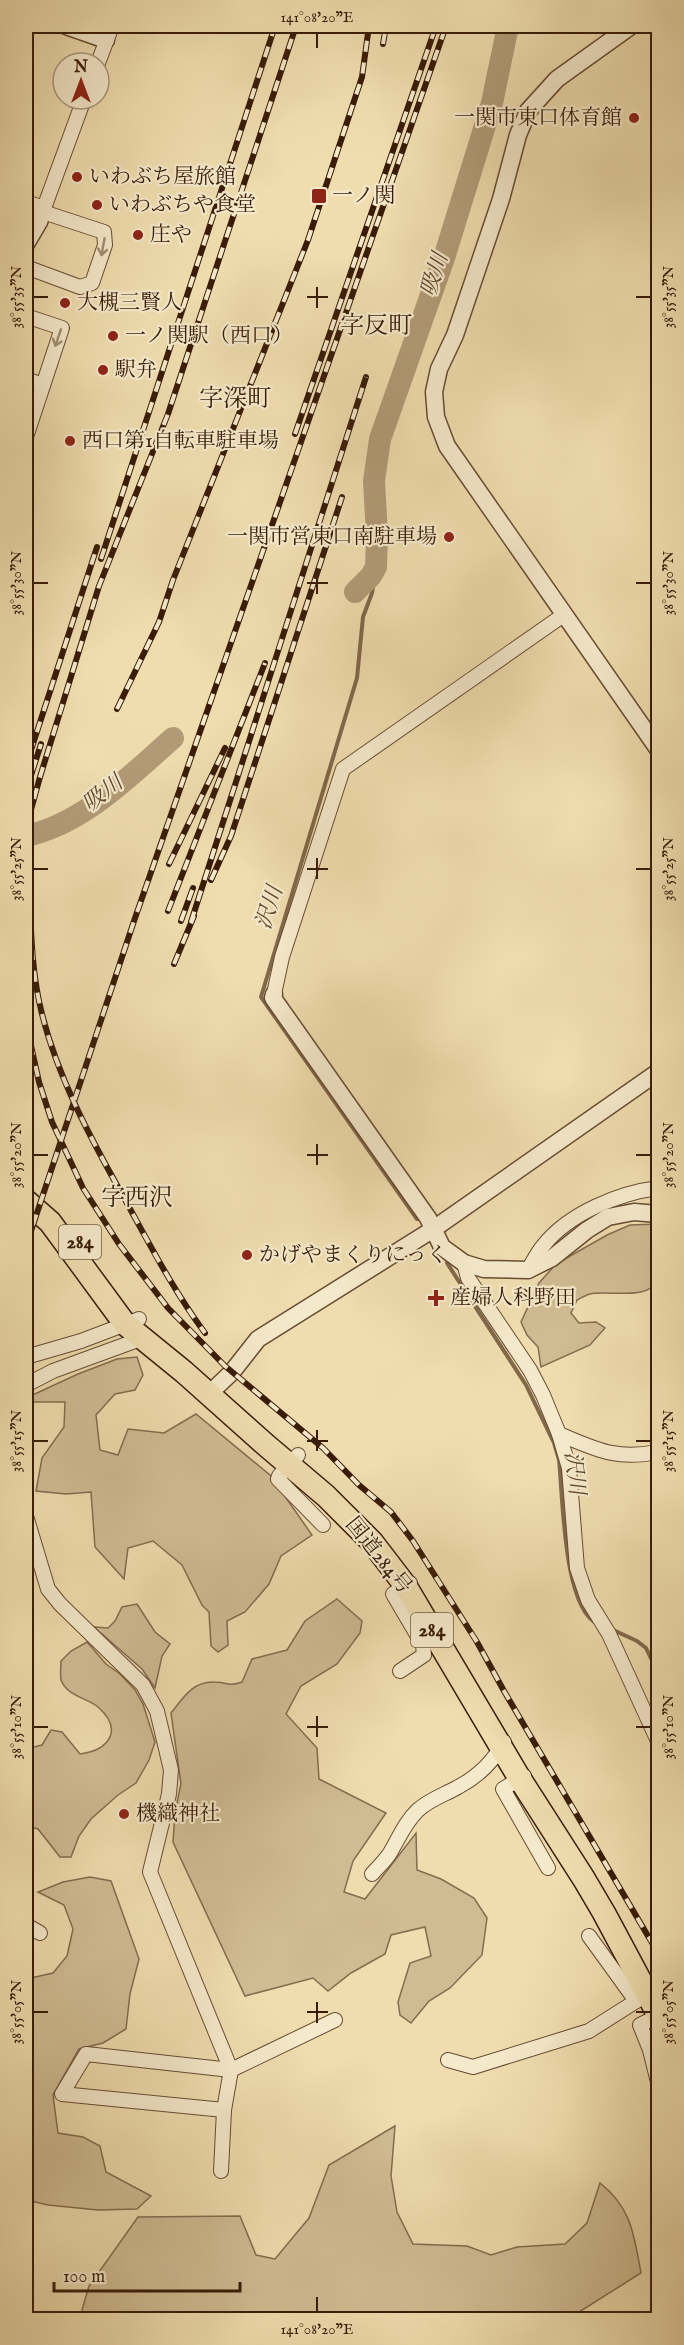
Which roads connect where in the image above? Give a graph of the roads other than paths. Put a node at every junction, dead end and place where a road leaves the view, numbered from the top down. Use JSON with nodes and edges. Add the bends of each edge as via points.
{"nodes":[{"id":1,"x":66,"y":26,"type":"edge"},
{"id":2,"x":631,"y":26,"type":"edge"},
{"id":3,"x":109,"y":33,"type":"edge"},
{"id":4,"x":102,"y":51,"type":"edge"},
{"id":5,"x":80,"y":111,"type":"edge"},
{"id":6,"x":26,"y":202,"type":"edge"},
{"id":7,"x":44,"y":210,"type":"junction"},
{"id":8,"x":26,"y":244,"type":"edge"},
{"id":9,"x":26,"y":267,"type":"edge"},
{"id":10,"x":26,"y":316,"type":"edge"},
{"id":11,"x":26,"y":379,"type":"edge"},
{"id":12,"x":43,"y":385,"type":"junction"},
{"id":13,"x":26,"y":437,"type":"edge"},
{"id":14,"x":565,"y":614,"type":"junction"},
{"id":15,"x":658,"y":748,"type":"edge"},
{"id":16,"x":274,"y":994,"type":"joint"},
{"id":17,"x":658,"y":1072,"type":"edge"},
{"id":18,"x":26,"y":1185,"type":"edge"},
{"id":19,"x":658,"y":1188,"type":"edge"},
{"id":20,"x":26,"y":1201,"type":"edge"},
{"id":21,"x":658,"y":1214,"type":"edge"},
{"id":22,"x":432,"y":1230,"type":"junction"},
{"id":23,"x":464,"y":1263,"type":"junction"},
{"id":24,"x":528,"y":1270,"type":"junction"},
{"id":25,"x":140,"y":1329,"type":"junction"},
{"id":26,"x":26,"y":1357,"type":"edge"},
{"id":27,"x":26,"y":1386,"type":"edge"},
{"id":28,"x":212,"y":1391,"type":"junction"},
{"id":29,"x":559,"y":1434,"type":"junction"},
{"id":30,"x":658,"y":1452,"type":"edge"},
{"id":31,"x":294,"y":1460,"type":"junction"},
{"id":32,"x":26,"y":1516,"type":"edge"},
{"id":33,"x":323,"y":1525,"type":"dead end"},
{"id":34,"x":410,"y":1583,"type":"junction"},
{"id":35,"x":400,"y":1671,"type":"dead end"},
{"id":36,"x":658,"y":1741,"type":"edge"},
{"id":37,"x":504,"y":1743,"type":"junction"},
{"id":38,"x":524,"y":1776,"type":"junction"},
{"id":39,"x":548,"y":1868,"type":"dead end"},
{"id":40,"x":372,"y":1874,"type":"dead end"},
{"id":41,"x":26,"y":1925,"type":"edge"},
{"id":42,"x":40,"y":1933,"type":"dead end"},
{"id":43,"x":589,"y":1936,"type":"dead end"},
{"id":44,"x":650,"y":1994,"type":"edge"},
{"id":45,"x":658,"y":2015,"type":"edge"},
{"id":46,"x":335,"y":2020,"type":"dead end"},
{"id":47,"x":448,"y":2060,"type":"dead end"},
{"id":48,"x":231,"y":2070,"type":"junction"},
{"id":49,"x":658,"y":2082,"type":"edge"},
{"id":50,"x":224,"y":2110,"type":"junction"},
{"id":51,"x":222,"y":2171,"type":"dead end"}],
"edges":[{"from":1,"to":3,"type":"street"},
{"from":2,"to":14,"type":"street","via":[[557,79],[528,111],[434,392],[436,417],[447,446]]},
{"from":3,"to":4,"type":"street"},
{"from":5,"to":7,"type":"street"},
{"from":6,"to":7,"type":"street"},
{"from":7,"to":8,"type":"street"},
{"from":7,"to":9,"type":"street","one_way":true,"via":[[104,232],[105,245],[92,283],[80,287]]},
{"from":10,"to":12,"type":"street","one_way":true,"via":[[62,328]]},
{"from":11,"to":12,"type":"street"},
{"from":12,"to":13,"type":"street"},
{"from":14,"to":15,"type":"street"},
{"from":14,"to":16,"type":"street","via":[[343,769],[282,957]]},
{"from":16,"to":22,"type":"street","via":[[273,998],[428,1218]]},
{"from":17,"to":22,"type":"street"},
{"from":18,"to":25,"type":"highway","name":"国道284号","number":"284","via":[[67,1223]]},
{"from":19,"to":24,"type":"street","via":[[616,1197],[592,1208],[543,1245]]},
{"from":20,"to":25,"type":"highway","name":"国道284号","number":"284","via":[[50,1222]]},
{"from":21,"to":24,"type":"street","via":[[634,1212],[608,1217],[552,1258]]},
{"from":22,"to":23,"type":"street","via":[[442,1248]]},
{"from":22,"to":28,"type":"street","via":[[258,1340]]},
{"from":23,"to":24,"type":"street","via":[[484,1269]]},
{"from":23,"to":29,"type":"street","via":[[468,1278],[530,1370]]},
{"from":25,"to":26,"type":"street"},
{"from":25,"to":27,"type":"street"},
{"from":25,"to":28,"type":"highway","name":"国道284号","number":"284"},
{"from":28,"to":31,"type":"highway","name":"国道284号","number":"284"},
{"from":29,"to":30,"type":"street","via":[[610,1454],[639,1456]]},
{"from":29,"to":36,"type":"street","via":[[569,1468],[576,1568]]},
{"from":31,"to":33,"type":"street","via":[[278,1479]]},
{"from":31,"to":34,"type":"highway","name":"国道284号","number":"284"},
{"from":32,"to":48,"type":"street","via":[[48,1589],[142,1685],[157,1711],[171,1770],[150,1872]]},
{"from":34,"to":35,"type":"street","via":[[393,1594],[423,1645],[424,1655]]},
{"from":34,"to":37,"type":"highway","name":"国道284号","number":"284"},
{"from":37,"to":38,"type":"highway","name":"国道284号","number":"284"},
{"from":37,"to":40,"type":"street","via":[[491,1763],[476,1776],[427,1802],[415,1813]]},
{"from":38,"to":39,"type":"street","via":[[503,1789]]},
{"from":38,"to":44,"type":"highway","name":"国道284号","number":"284"},
{"from":41,"to":42,"type":"street"},
{"from":43,"to":44,"type":"street"},
{"from":44,"to":45,"type":"highway","name":"国道284号","number":"284"},
{"from":44,"to":47,"type":"street","via":[[589,2031],[508,2058],[473,2067]]},
{"from":45,"to":49,"type":"street","via":[[640,2025]]},
{"from":46,"to":48,"type":"street"},
{"from":48,"to":50,"type":"street"},
{"from":48,"to":50,"type":"street","via":[[86,2054],[62,2094]]},
{"from":50,"to":51,"type":"street"}]}
